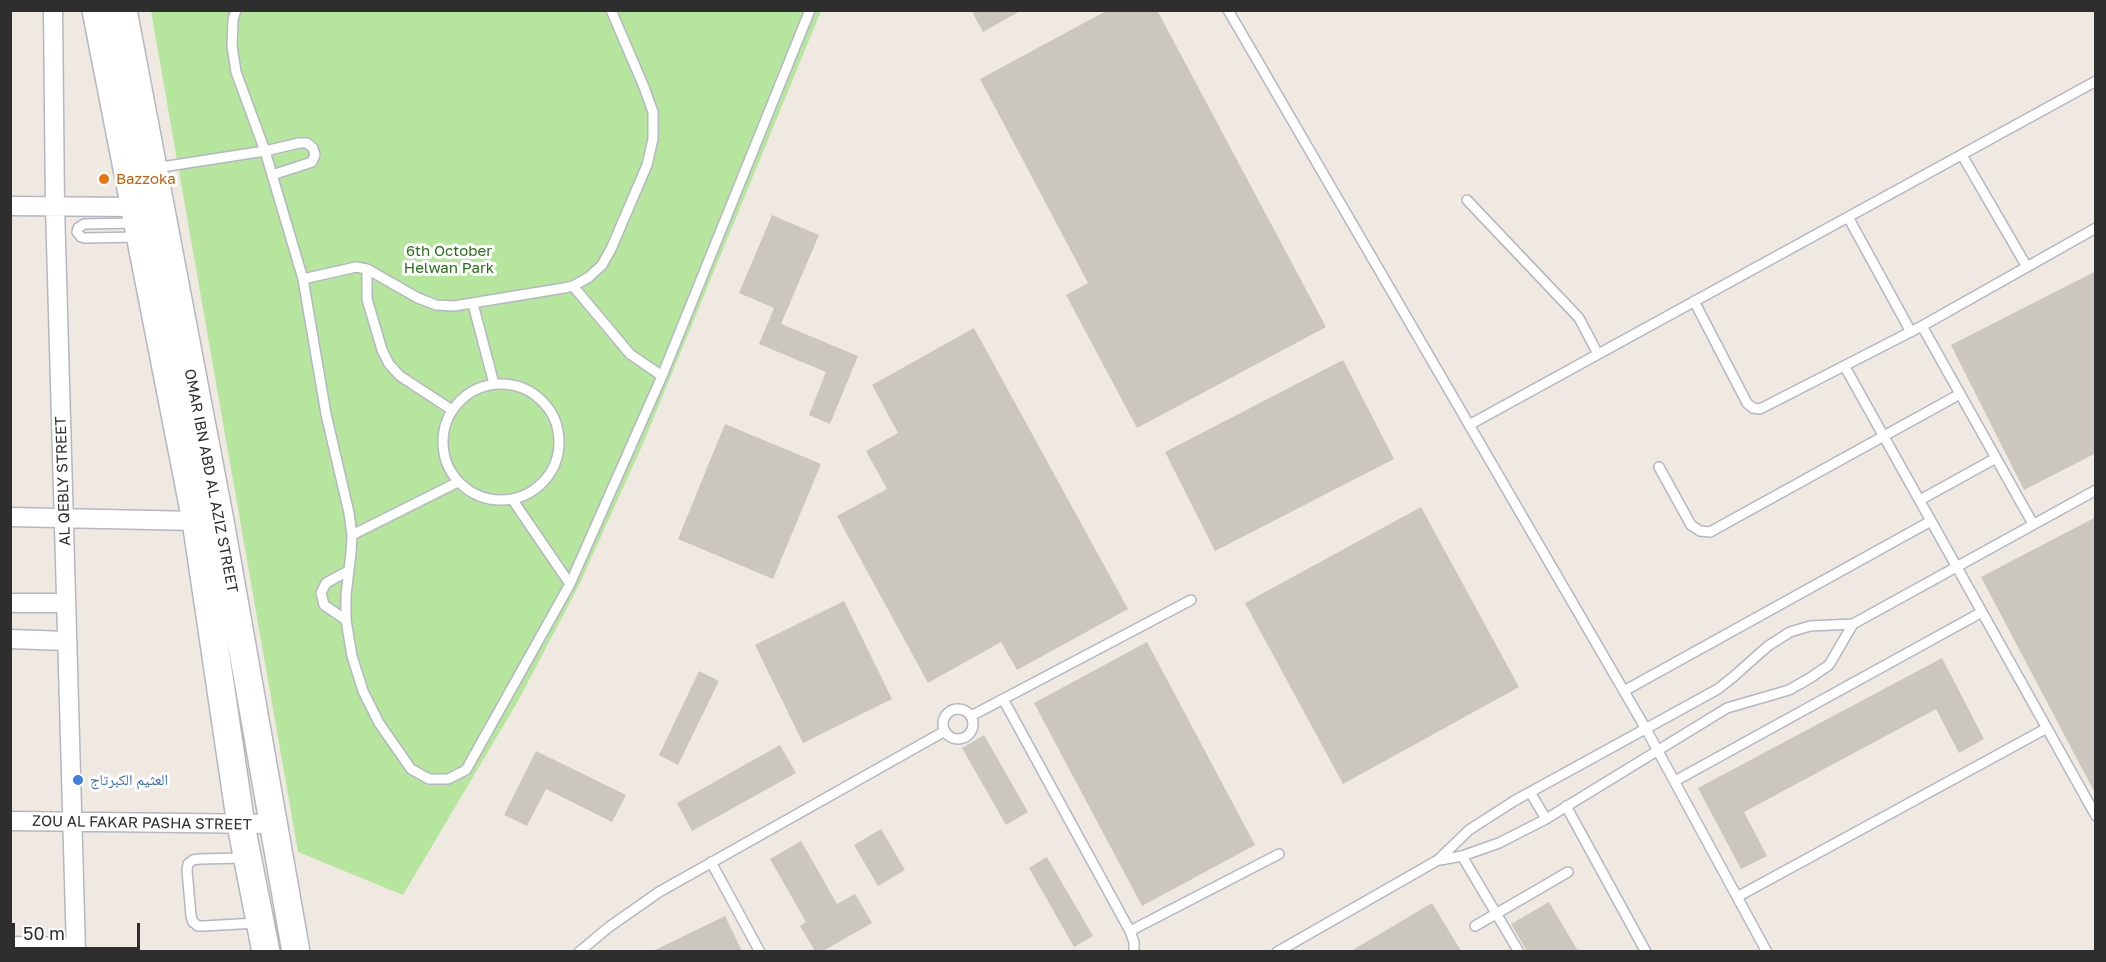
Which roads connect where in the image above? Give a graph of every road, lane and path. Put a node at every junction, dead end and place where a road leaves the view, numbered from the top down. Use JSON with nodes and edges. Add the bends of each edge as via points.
{"nodes":[{"id":1,"x":53,"y":10,"type":"edge"},
{"id":2,"x":96,"y":10,"type":"edge"},
{"id":3,"x":123,"y":10,"type":"edge"},
{"id":4,"x":236,"y":10,"type":"edge"},
{"id":5,"x":611,"y":10,"type":"edge"},
{"id":6,"x":810,"y":10,"type":"edge"},
{"id":7,"x":1228,"y":10,"type":"edge"},
{"id":8,"x":2096,"y":81,"type":"edge"},
{"id":9,"x":265,"y":151,"type":"junction"},
{"id":10,"x":1962,"y":155,"type":"junction"},
{"id":11,"x":153,"y":168,"type":"junction"},
{"id":12,"x":273,"y":176,"type":"junction"},
{"id":13,"x":1467,"y":200,"type":"dead end"},
{"id":14,"x":10,"y":206,"type":"edge"},
{"id":15,"x":55,"y":206,"type":"junction"},
{"id":16,"x":1848,"y":217,"type":"junction"},
{"id":17,"x":138,"y":222,"type":"junction"},
{"id":18,"x":2096,"y":228,"type":"edge"},
{"id":19,"x":2027,"y":267,"type":"junction"},
{"id":20,"x":367,"y":269,"type":"junction"},
{"id":21,"x":303,"y":279,"type":"junction"},
{"id":22,"x":573,"y":286,"type":"junction"},
{"id":23,"x":1694,"y":302,"type":"junction"},
{"id":24,"x":473,"y":304,"type":"junction"},
{"id":25,"x":1922,"y":326,"type":"junction"},
{"id":26,"x":1911,"y":332,"type":"junction"},
{"id":27,"x":1598,"y":354,"type":"junction"},
{"id":28,"x":1845,"y":367,"type":"junction"},
{"id":29,"x":662,"y":376,"type":"junction"},
{"id":30,"x":494,"y":384,"type":"junction"},
{"id":31,"x":1960,"y":394,"type":"junction"},
{"id":32,"x":452,"y":410,"type":"junction"},
{"id":33,"x":1469,"y":425,"type":"junction"},
{"id":34,"x":1884,"y":437,"type":"junction"},
{"id":35,"x":1996,"y":458,"type":"junction"},
{"id":36,"x":1659,"y":467,"type":"dead end"},
{"id":37,"x":458,"y":482,"type":"junction"},
{"id":38,"x":2096,"y":490,"type":"edge"},
{"id":39,"x":512,"y":500,"type":"junction"},
{"id":40,"x":1920,"y":500,"type":"junction"},
{"id":41,"x":10,"y":517,"type":"edge"},
{"id":42,"x":64,"y":519,"type":"junction"},
{"id":43,"x":196,"y":521,"type":"junction"},
{"id":44,"x":1931,"y":521,"type":"junction"},
{"id":45,"x":2033,"y":525,"type":"junction"},
{"id":46,"x":352,"y":535,"type":"junction"},
{"id":47,"x":1957,"y":567,"type":"junction"},
{"id":48,"x":348,"y":571,"type":"junction"},
{"id":49,"x":570,"y":584,"type":"junction"},
{"id":50,"x":1191,"y":600,"type":"dead end"},
{"id":51,"x":14,"y":603,"type":"dead end"},
{"id":52,"x":66,"y":603,"type":"junction"},
{"id":53,"x":1982,"y":612,"type":"junction"},
{"id":54,"x":346,"y":620,"type":"junction"},
{"id":55,"x":1853,"y":624,"type":"junction"},
{"id":56,"x":10,"y":639,"type":"edge"},
{"id":57,"x":67,"y":641,"type":"junction"},
{"id":58,"x":1624,"y":691,"type":"junction"},
{"id":59,"x":1003,"y":699,"type":"junction"},
{"id":60,"x":971,"y":716,"type":"junction"},
{"id":61,"x":2047,"y":728,"type":"junction"},
{"id":62,"x":1646,"y":729,"type":"junction"},
{"id":63,"x":945,"y":731,"type":"junction"},
{"id":64,"x":1658,"y":751,"type":"junction"},
{"id":65,"x":1675,"y":781,"type":"junction"},
{"id":66,"x":1530,"y":792,"type":"junction"},
{"id":67,"x":1566,"y":807,"type":"junction"},
{"id":68,"x":2096,"y":816,"type":"edge"},
{"id":69,"x":1546,"y":819,"type":"junction"},
{"id":70,"x":10,"y":821,"type":"edge"},
{"id":71,"x":72,"y":822,"type":"junction"},
{"id":72,"x":273,"y":824,"type":"junction"},
{"id":73,"x":241,"y":825,"type":"junction"},
{"id":74,"x":1279,"y":854,"type":"dead end"},
{"id":75,"x":1462,"y":856,"type":"junction"},
{"id":76,"x":249,"y":857,"type":"junction"},
{"id":77,"x":1438,"y":860,"type":"junction"},
{"id":78,"x":711,"y":862,"type":"junction"},
{"id":79,"x":1568,"y":872,"type":"dead end"},
{"id":80,"x":1737,"y":897,"type":"junction"},
{"id":81,"x":1496,"y":914,"type":"junction"},
{"id":82,"x":261,"y":923,"type":"junction"},
{"id":83,"x":1475,"y":926,"type":"dead end"},
{"id":84,"x":1130,"y":931,"type":"junction"},
{"id":85,"x":10,"y":946,"type":"edge"},
{"id":86,"x":76,"y":949,"type":"edge"},
{"id":87,"x":266,"y":951,"type":"edge"},
{"id":88,"x":296,"y":951,"type":"edge"},
{"id":89,"x":579,"y":951,"type":"edge"},
{"id":90,"x":760,"y":951,"type":"edge"},
{"id":91,"x":1134,"y":951,"type":"edge"},
{"id":92,"x":1277,"y":951,"type":"edge"},
{"id":93,"x":1519,"y":951,"type":"edge"},
{"id":94,"x":1646,"y":951,"type":"edge"},
{"id":95,"x":1767,"y":951,"type":"edge"}],
"edges":[{"from":1,"to":15,"type":"street","name":"AL QEBLY STREET"},
{"from":2,"to":17,"type":"main road","name":"OMAR IBN ABD AL AZIZ STREET"},
{"from":3,"to":11,"type":"main road","name":"OMAR IBN ABD AL AZIZ STREET"},
{"from":4,"to":9,"type":"lane","via":[[232,46],[236,72]]},
{"from":5,"to":22,"type":"lane","via":[[653,112],[653,139],[647,165],[611,249],[602,265]]},
{"from":6,"to":29,"type":"lane"},
{"from":7,"to":33,"type":"lane"},
{"from":8,"to":10,"type":"lane"},
{"from":9,"to":11,"type":"lane"},
{"from":9,"to":12,"type":"lane"},
{"from":9,"to":12,"type":"lane","via":[[299,143],[313,148],[312,162]]},
{"from":10,"to":16,"type":"lane"},
{"from":10,"to":19,"type":"lane"},
{"from":11,"to":72,"type":"main road","name":"OMAR IBN ABD AL AZIZ STREET"},
{"from":12,"to":21,"type":"lane"},
{"from":13,"to":27,"type":"lane","via":[[1579,318]]},
{"from":14,"to":15,"type":"street"},
{"from":15,"to":17,"type":"street"},
{"from":15,"to":42,"type":"street","name":"AL QEBLY STREET"},
{"from":16,"to":23,"type":"lane"},
{"from":16,"to":26,"type":"lane"},
{"from":17,"to":17,"type":"lane","via":[[84,225],[77,232],[85,238]]},
{"from":17,"to":43,"type":"main road","name":"OMAR IBN ABD AL AZIZ STREET"},
{"from":18,"to":19,"type":"lane"},
{"from":19,"to":25,"type":"lane"},
{"from":20,"to":21,"type":"lane","via":[[345,268]]},
{"from":20,"to":24,"type":"lane","via":[[436,304]]},
{"from":20,"to":32,"type":"lane","via":[[367,299],[389,364],[400,376]]},
{"from":21,"to":46,"type":"lane"},
{"from":22,"to":24,"type":"lane"},
{"from":22,"to":29,"type":"lane","via":[[630,354]]},
{"from":23,"to":27,"type":"lane"},
{"from":23,"to":28,"type":"lane","via":[[1753,408],[1768,407]]},
{"from":24,"to":30,"type":"lane"},
{"from":25,"to":26,"type":"lane"},
{"from":25,"to":31,"type":"lane"},
{"from":26,"to":28,"type":"lane"},
{"from":27,"to":33,"type":"lane"},
{"from":28,"to":34,"type":"lane"},
{"from":29,"to":49,"type":"lane"},
{"from":30,"to":32,"type":"lane","via":[[477,388]]},
{"from":30,"to":39,"type":"lane","via":[[512,384],[528,390],[553,416],[558,433],[553,468],[529,493]]},
{"from":31,"to":34,"type":"lane"},
{"from":31,"to":35,"type":"lane"},
{"from":32,"to":37,"type":"lane","via":[[442,439],[449,470]]},
{"from":33,"to":58,"type":"lane"},
{"from":34,"to":36,"type":"lane","via":[[1710,532],[1691,525]]},
{"from":34,"to":40,"type":"lane"},
{"from":35,"to":40,"type":"lane"},
{"from":35,"to":45,"type":"lane"},
{"from":37,"to":39,"type":"lane","via":[[483,498]]},
{"from":37,"to":46,"type":"lane"},
{"from":38,"to":45,"type":"lane"},
{"from":39,"to":49,"type":"lane"},
{"from":40,"to":44,"type":"lane"},
{"from":41,"to":42,"type":"street"},
{"from":42,"to":43,"type":"street"},
{"from":42,"to":52,"type":"street","name":"AL QEBLY STREET"},
{"from":43,"to":73,"type":"main road","name":"OMAR IBN ABD AL AZIZ STREET"},
{"from":44,"to":47,"type":"lane"},
{"from":44,"to":58,"type":"lane"},
{"from":45,"to":47,"type":"lane"},
{"from":46,"to":48,"type":"lane"},
{"from":47,"to":53,"type":"lane"},
{"from":47,"to":55,"type":"lane"},
{"from":48,"to":54,"type":"lane"},
{"from":48,"to":54,"type":"lane","via":[[326,583],[321,593],[324,605]]},
{"from":49,"to":54,"type":"lane","via":[[466,770],[448,779],[429,779],[411,769],[379,723],[363,691]]},
{"from":50,"to":59,"type":"lane"},
{"from":51,"to":52,"type":"street"},
{"from":52,"to":57,"type":"street","name":"AL QEBLY STREET"},
{"from":53,"to":61,"type":"lane"},
{"from":53,"to":65,"type":"lane"},
{"from":55,"to":62,"type":"lane","via":[[1810,626],[1790,632],[1718,689]]},
{"from":55,"to":64,"type":"lane","via":[[1829,665],[1810,678],[1789,690],[1727,708]]},
{"from":56,"to":57,"type":"street"},
{"from":57,"to":71,"type":"street","name":"AL QEBLY STREET"},
{"from":58,"to":62,"type":"lane"},
{"from":59,"to":60,"type":"lane"},
{"from":59,"to":84,"type":"lane"},
{"from":60,"to":63,"type":"lane","via":[[960,709],[948,712],[943,724]]},
{"from":60,"to":63,"type":"lane","via":[[973,723],[968,735],[955,738]]},
{"from":61,"to":68,"type":"lane"},
{"from":61,"to":80,"type":"lane"},
{"from":62,"to":64,"type":"lane"},
{"from":62,"to":66,"type":"lane"},
{"from":63,"to":78,"type":"lane"},
{"from":64,"to":65,"type":"lane"},
{"from":64,"to":67,"type":"lane"},
{"from":65,"to":80,"type":"lane"},
{"from":66,"to":69,"type":"lane"},
{"from":66,"to":77,"type":"lane","via":[[1469,830]]},
{"from":67,"to":69,"type":"lane"},
{"from":67,"to":94,"type":"lane"},
{"from":69,"to":75,"type":"lane","via":[[1499,843]]},
{"from":70,"to":71,"type":"street","name":"ZOU AL FAKAR PASHA STREET"},
{"from":71,"to":73,"type":"street","name":"ZOU AL FAKAR PASHA STREET"},
{"from":71,"to":86,"type":"street","name":"AL QEBLY STREET"},
{"from":72,"to":73,"type":"street","name":"ZOU AL FAKAR PASHA STREET"},
{"from":72,"to":88,"type":"main road","name":"OMAR IBN ABD AL AZIZ STREET"},
{"from":73,"to":76,"type":"main road","name":"OMAR IBN ABD AL AZIZ STREET"},
{"from":74,"to":84,"type":"lane"},
{"from":75,"to":77,"type":"lane"},
{"from":75,"to":81,"type":"lane"},
{"from":76,"to":82,"type":"main road","name":"OMAR IBN ABD AL AZIZ STREET"},
{"from":76,"to":82,"type":"lane","via":[[199,859],[188,864],[191,916],[193,922],[203,927]]},
{"from":77,"to":92,"type":"lane"},
{"from":78,"to":89,"type":"lane","via":[[658,892]]},
{"from":78,"to":90,"type":"lane"},
{"from":79,"to":81,"type":"lane"},
{"from":80,"to":95,"type":"lane"},
{"from":81,"to":83,"type":"lane"},
{"from":81,"to":93,"type":"lane"},
{"from":82,"to":87,"type":"main road","name":"OMAR IBN ABD AL AZIZ STREET"},
{"from":84,"to":91,"type":"lane"},
{"from":85,"to":86,"type":"street"}]}
